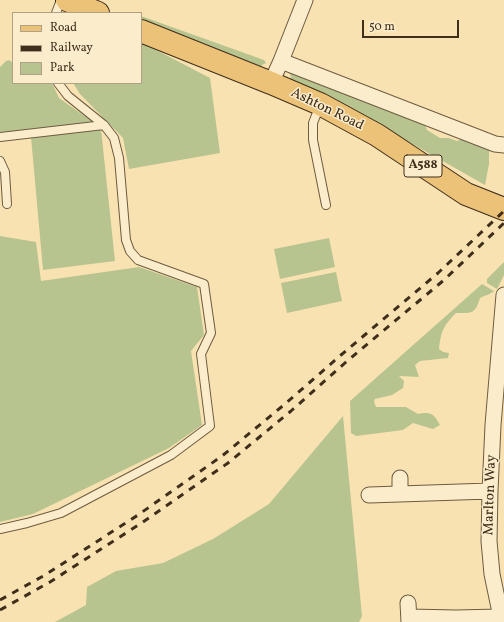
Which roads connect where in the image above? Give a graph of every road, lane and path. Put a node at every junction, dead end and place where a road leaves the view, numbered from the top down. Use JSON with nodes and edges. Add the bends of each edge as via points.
{"nodes":[{"id":1,"x":61,"y":0,"type":"edge"},
{"id":2,"x":67,"y":0,"type":"edge"},
{"id":3,"x":305,"y":0,"type":"edge"},
{"id":4,"x":56,"y":12,"type":"edge"},
{"id":5,"x":96,"y":12,"type":"edge"},
{"id":6,"x":142,"y":31,"type":"edge"},
{"id":7,"x":281,"y":61,"type":"junction"},
{"id":8,"x":271,"y":83,"type":"junction"},
{"id":9,"x":59,"y":84,"type":"edge"},
{"id":10,"x":320,"y":104,"type":"junction"},
{"id":11,"x":104,"y":125,"type":"junction"},
{"id":12,"x":0,"y":137,"type":"edge"},
{"id":13,"x":504,"y":145,"type":"edge"},
{"id":14,"x":0,"y":161,"type":"edge"},
{"id":15,"x":7,"y":204,"type":"dead end"},
{"id":16,"x":326,"y":205,"type":"dead end"},
{"id":17,"x":496,"y":206,"type":"edge"},
{"id":18,"x":500,"y":298,"type":"edge"},
{"id":19,"x":400,"y":478,"type":"dead end"},
{"id":20,"x":490,"y":491,"type":"junction"},
{"id":21,"x":400,"y":494,"type":"junction"},
{"id":22,"x":369,"y":495,"type":"dead end"},
{"id":23,"x":0,"y":529,"type":"edge"},
{"id":24,"x":409,"y":614,"type":"edge"},
{"id":25,"x":501,"y":620,"type":"edge"}],
"edges":[{"from":1,"to":4,"type":"lane"},
{"from":2,"to":5,"type":"main road"},
{"from":3,"to":7,"type":"street"},
{"from":6,"to":8,"type":"main road","name":"Ashton Road","number":"A588"},
{"from":7,"to":8,"type":"street"},
{"from":7,"to":13,"type":"street","name":"Ashton Road"},
{"from":8,"to":10,"type":"main road","name":"Ashton Road","number":"A588"},
{"from":9,"to":11,"type":"lane","via":[[68,96]]},
{"from":10,"to":16,"type":"lane","via":[[313,123],[313,140]]},
{"from":10,"to":17,"type":"main road","name":"Ashton Road","number":"A588","via":[[377,134],[466,194]]},
{"from":11,"to":12,"type":"lane"},
{"from":11,"to":23,"type":"lane","via":[[114,138],[119,158],[126,240],[130,252],[138,260],[204,284],[211,333],[200,354],[210,426],[170,455],[61,513]]},
{"from":14,"to":15,"type":"lane","via":[[5,172]]},
{"from":18,"to":20,"type":"street","name":"Marlton Way"},
{"from":19,"to":21,"type":"street"},
{"from":20,"to":21,"type":"street"},
{"from":20,"to":25,"type":"street","name":"Marlton Way","via":[[489,541]]},
{"from":21,"to":22,"type":"street"},
{"from":24,"to":25,"type":"street"}]}
